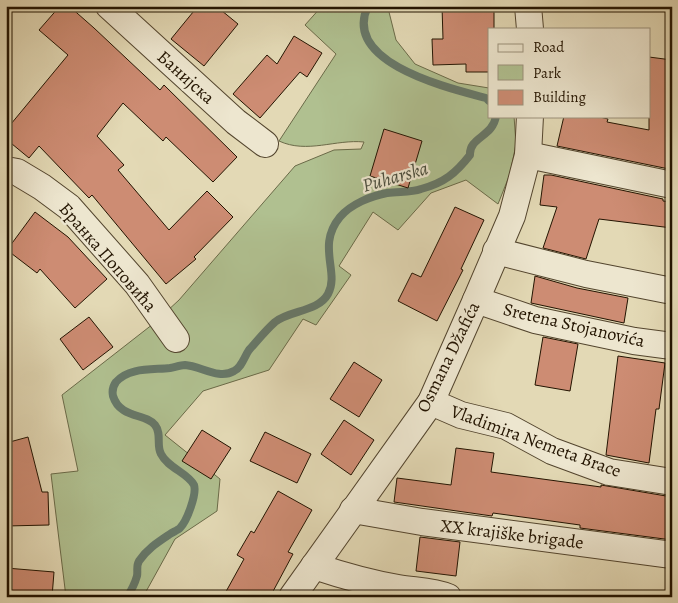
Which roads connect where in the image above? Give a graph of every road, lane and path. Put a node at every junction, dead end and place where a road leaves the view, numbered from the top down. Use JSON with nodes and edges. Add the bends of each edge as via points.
{"nodes":[{"id":1,"x":109,"y":6,"type":"edge"},
{"id":2,"x":528,"y":6,"type":"edge"},
{"id":3,"x":530,"y":28,"type":"edge"},
{"id":4,"x":530,"y":118,"type":"edge"},
{"id":5,"x":265,"y":144,"type":"dead end"},
{"id":6,"x":528,"y":155,"type":"junction"},
{"id":7,"x":6,"y":170,"type":"edge"},
{"id":8,"x":672,"y":185,"type":"edge"},
{"id":9,"x":496,"y":251,"type":"junction"},
{"id":10,"x":672,"y":291,"type":"edge"},
{"id":11,"x":476,"y":300,"type":"junction"},
{"id":12,"x":176,"y":339,"type":"dead end"},
{"id":13,"x":672,"y":346,"type":"edge"},
{"id":14,"x":431,"y":402,"type":"junction"},
{"id":15,"x":672,"y":482,"type":"edge"},
{"id":16,"x":353,"y":510,"type":"junction"},
{"id":17,"x":672,"y":555,"type":"edge"},
{"id":18,"x":314,"y":566,"type":"junction"},
{"id":19,"x":292,"y":597,"type":"edge"},
{"id":20,"x":448,"y":597,"type":"edge"}],
"edges":[{"from":1,"to":5,"type":"street","name":"Банијска","via":[[236,122]]},
{"from":2,"to":3,"type":"street"},
{"from":4,"to":6,"type":"street","name":"Osmana Džafića"},
{"from":6,"to":8,"type":"street"},
{"from":6,"to":9,"type":"street","name":"Osmana Džafića","via":[[512,216]]},
{"from":7,"to":12,"type":"street","name":"Бранка Поповића","via":[[17,172],[42,186],[69,207],[137,284]]},
{"from":9,"to":10,"type":"street"},
{"from":9,"to":11,"type":"street","name":"Osmana Džafića"},
{"from":11,"to":13,"type":"street","name":"Sretena Stojanovića","via":[[535,320]]},
{"from":11,"to":14,"type":"street","name":"Osmana Džafića"},
{"from":14,"to":15,"type":"street","name":"Vladimira Nemeta Brace","via":[[461,415],[506,426],[552,451],[609,472]]},
{"from":14,"to":16,"type":"street","name":"Osmana Džafića"},
{"from":16,"to":17,"type":"street","name":"XX krajiške brigade"},
{"from":16,"to":18,"type":"street","name":"Osmana Džafića"},
{"from":18,"to":19,"type":"street","name":"Osmana Džafića"},
{"from":18,"to":20,"type":"street","via":[[347,577]]}]}
